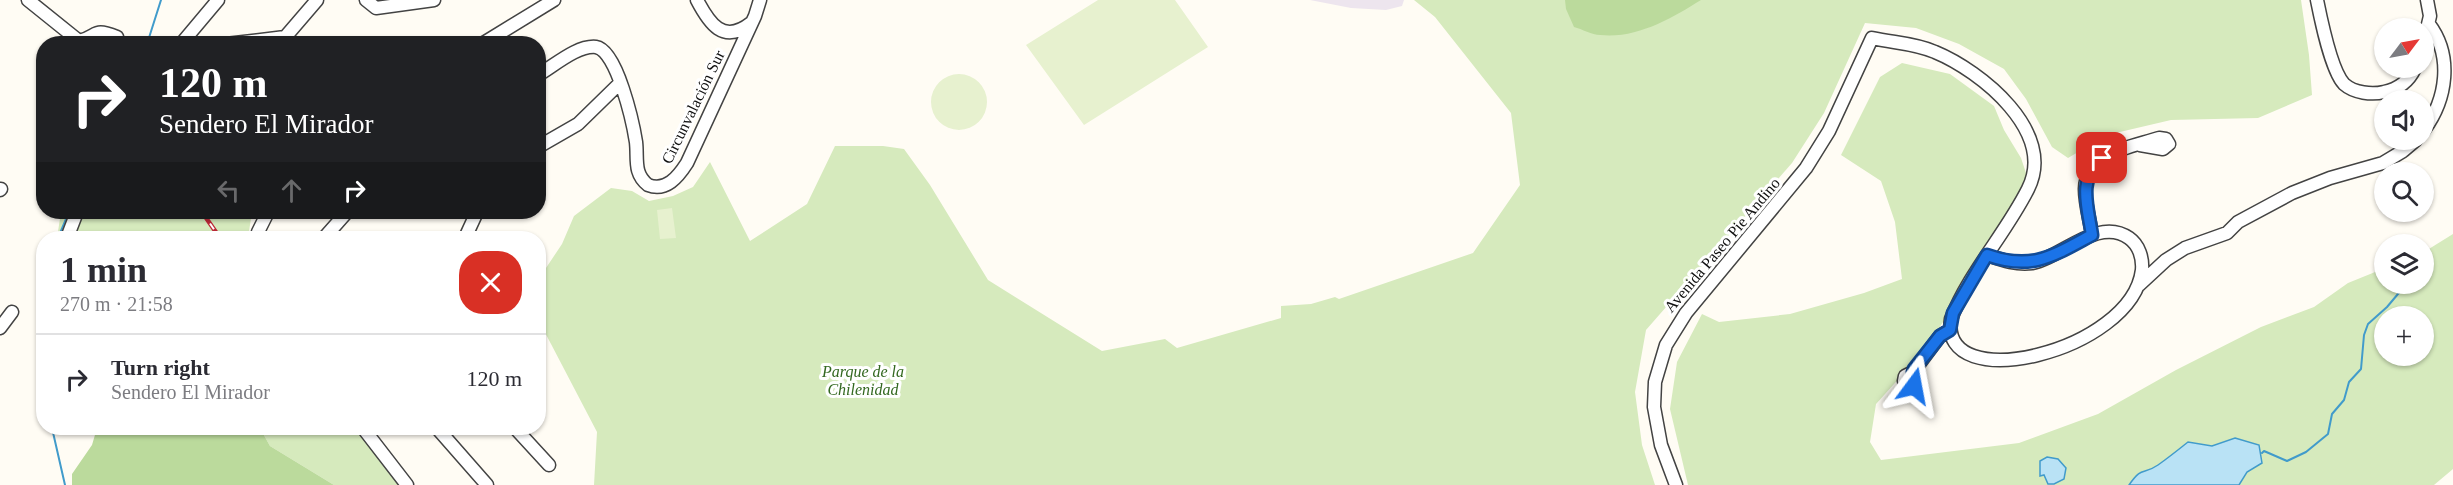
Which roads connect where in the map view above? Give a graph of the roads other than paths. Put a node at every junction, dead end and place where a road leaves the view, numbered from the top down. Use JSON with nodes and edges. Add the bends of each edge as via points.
{"nodes":[{"id":1,"x":28,"y":0,"type":"edge"},
{"id":2,"x":218,"y":0,"type":"edge"},
{"id":3,"x":317,"y":0,"type":"edge"},
{"id":4,"x":366,"y":0,"type":"edge"},
{"id":5,"x":434,"y":0,"type":"edge"},
{"id":6,"x":555,"y":0,"type":"edge"},
{"id":7,"x":697,"y":0,"type":"edge"},
{"id":8,"x":760,"y":0,"type":"edge"},
{"id":9,"x":2317,"y":0,"type":"edge"},
{"id":10,"x":2427,"y":0,"type":"edge"},
{"id":11,"x":2428,"y":18,"type":"edge"},
{"id":12,"x":752,"y":22,"type":"junction"},
{"id":13,"x":2434,"y":32,"type":"edge"},
{"id":14,"x":73,"y":36,"type":"edge"},
{"id":15,"x":88,"y":36,"type":"edge"},
{"id":16,"x":114,"y":36,"type":"edge"},
{"id":17,"x":188,"y":36,"type":"edge"},
{"id":18,"x":286,"y":36,"type":"edge"},
{"id":19,"x":495,"y":36,"type":"edge"},
{"id":20,"x":546,"y":70,"type":"edge"},
{"id":21,"x":2408,"y":78,"type":"edge"},
{"id":22,"x":620,"y":83,"type":"junction"},
{"id":23,"x":2434,"y":113,"type":"edge"},
{"id":24,"x":546,"y":142,"type":"edge"},
{"id":25,"x":2140,"y":145,"type":"dead end"},
{"id":26,"x":2404,"y":150,"type":"edge"},
{"id":27,"x":340,"y":219,"type":"edge"},
{"id":28,"x":330,"y":231,"type":"edge"},
{"id":29,"x":2092,"y":235,"type":"junction"},
{"id":30,"x":1987,"y":255,"type":"junction"},
{"id":31,"x":2147,"y":269,"type":"junction"},
{"id":32,"x":12,"y":312,"type":"dead end"},
{"id":33,"x":0,"y":328,"type":"edge"},
{"id":34,"x":1950,"y":330,"type":"junction"},
{"id":35,"x":1913,"y":372,"type":"dead end"},
{"id":36,"x":368,"y":435,"type":"edge"},
{"id":37,"x":443,"y":435,"type":"edge"},
{"id":38,"x":521,"y":435,"type":"edge"},
{"id":39,"x":549,"y":465,"type":"dead end"},
{"id":40,"x":407,"y":485,"type":"edge"},
{"id":41,"x":487,"y":485,"type":"edge"},
{"id":42,"x":1676,"y":485,"type":"edge"}],
"edges":[{"from":1,"to":14,"type":"street"},
{"from":2,"to":17,"type":"street"},
{"from":3,"to":18,"type":"street"},
{"from":4,"to":5,"type":"street","via":[[376,8]]},
{"from":6,"to":19,"type":"street"},
{"from":7,"to":12,"type":"street","name":"Circunvalación Sur","via":[[709,22],[719,30],[732,32]]},
{"from":8,"to":12,"type":"street"},
{"from":9,"to":21,"type":"street","via":[[2333,62],[2343,83],[2365,93],[2388,92]]},
{"from":10,"to":11,"type":"street"},
{"from":12,"to":22,"type":"street","name":"Circunvalación Sur","via":[[687,163],[665,185],[648,185],[638,172],[636,141]]},
{"from":13,"to":23,"type":"street","via":[[2443,52],[2445,76]]},
{"from":15,"to":16,"type":"street","via":[[96,32]]},
{"from":20,"to":22,"type":"street","name":"Circunvalación Sur","via":[[578,52],[597,47],[608,54]]},
{"from":22,"to":24,"type":"street","via":[[578,124]]},
{"from":25,"to":29,"type":"street","via":[[2108,155],[2091,169],[2085,189]]},
{"from":26,"to":31,"type":"street","via":[[2383,163],[2292,193],[2246,217],[2227,233],[2185,248]]},
{"from":27,"to":28,"type":"street"},
{"from":29,"to":30,"type":"street","via":[[2033,262],[2014,263]]},
{"from":29,"to":31,"type":"street","via":[[2114,232],[2130,238]]},
{"from":30,"to":34,"type":"street","via":[[1953,313]]},
{"from":30,"to":42,"type":"street","name":"Avenida Paseo Pie Andino","via":[[2029,188],[2036,165],[2023,126],[2002,98],[1961,65],[1915,45],[1872,38],[1829,131],[1806,168],[1686,313],[1666,345],[1657,369],[1654,407],[1661,445]]},
{"from":31,"to":34,"type":"street","via":[[2119,311],[2092,335],[2031,357],[1976,357],[1959,347]]},
{"from":32,"to":33,"type":"street"},
{"from":34,"to":35,"type":"street","via":[[1940,336]]},
{"from":36,"to":40,"type":"street"},
{"from":37,"to":41,"type":"street"},
{"from":38,"to":39,"type":"street"}]}
